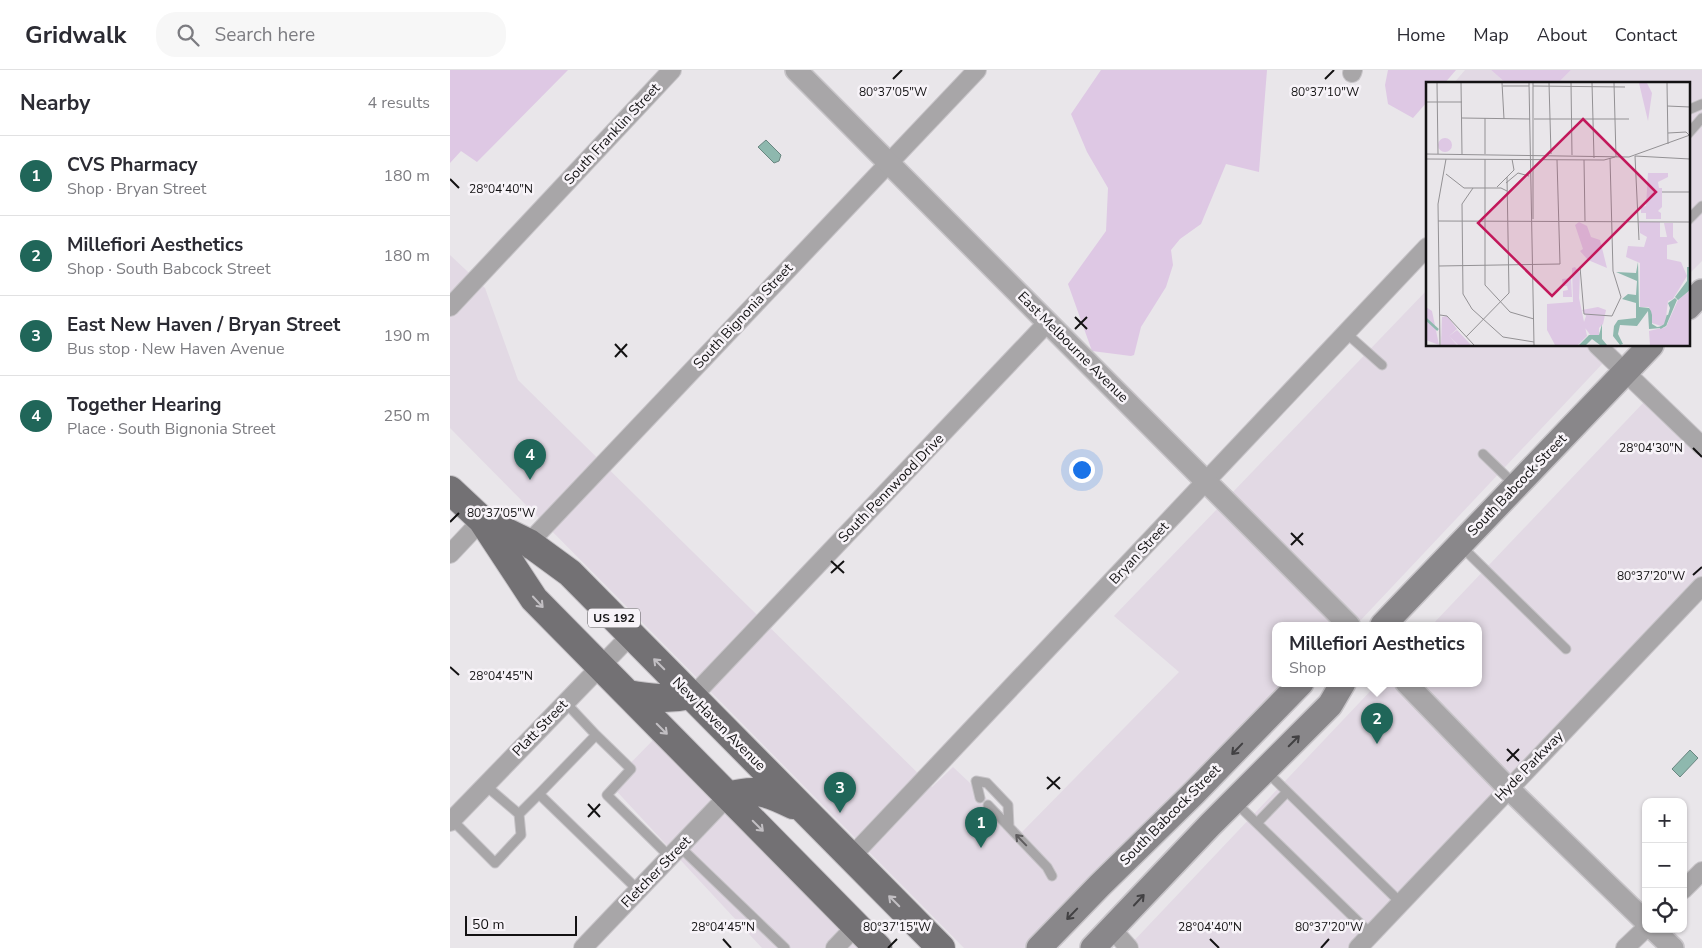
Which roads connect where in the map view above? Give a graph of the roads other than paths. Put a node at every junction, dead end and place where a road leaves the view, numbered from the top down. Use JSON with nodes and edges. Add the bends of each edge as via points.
{"nodes":[{"id":1,"x":672,"y":70,"type":"edge"},
{"id":2,"x":796,"y":70,"type":"edge"},
{"id":3,"x":977,"y":70,"type":"edge"},
{"id":4,"x":1702,"y":104,"type":"edge"},
{"id":5,"x":1690,"y":109,"type":"edge"},
{"id":6,"x":1702,"y":118,"type":"edge"},
{"id":7,"x":1690,"y":132,"type":"edge"},
{"id":8,"x":888,"y":162,"type":"junction"},
{"id":9,"x":1702,"y":206,"type":"edge"},
{"id":10,"x":1690,"y":218,"type":"edge"},
{"id":11,"x":1426,"y":248,"type":"edge"},
{"id":12,"x":1702,"y":292,"type":"edge"},
{"id":13,"x":1690,"y":305,"type":"edge"},
{"id":14,"x":450,"y":307,"type":"edge"},
{"id":15,"x":1048,"y":322,"type":"junction"},
{"id":16,"x":1346,"y":333,"type":"junction"},
{"id":17,"x":1598,"y":346,"type":"edge"},
{"id":18,"x":1650,"y":346,"type":"edge"},
{"id":19,"x":1382,"y":365,"type":"dead end"},
{"id":20,"x":1625,"y":372,"type":"junction"},
{"id":21,"x":1702,"y":446,"type":"edge"},
{"id":22,"x":1483,"y":454,"type":"dead end"},
{"id":23,"x":1206,"y":482,"type":"junction"},
{"id":24,"x":1516,"y":486,"type":"junction"},
{"id":25,"x":450,"y":490,"type":"edge"},
{"id":26,"x":482,"y":520,"type":"junction"},
{"id":27,"x":529,"y":543,"type":"junction"},
{"id":28,"x":1460,"y":544,"type":"junction"},
{"id":29,"x":450,"y":554,"type":"edge"},
{"id":30,"x":510,"y":563,"type":"junction"},
{"id":31,"x":1702,"y":586,"type":"edge"},
{"id":32,"x":1346,"y":622,"type":"edge"},
{"id":33,"x":1386,"y":622,"type":"edge"},
{"id":34,"x":631,"y":635,"type":"junction"},
{"id":35,"x":1566,"y":648,"type":"dead end"},
{"id":36,"x":600,"y":666,"type":"junction"},
{"id":37,"x":1297,"y":687,"type":"edge"},
{"id":38,"x":1341,"y":687,"type":"edge"},
{"id":39,"x":1410,"y":687,"type":"edge"},
{"id":40,"x":628,"y":694,"type":"junction"},
{"id":41,"x":691,"y":696,"type":"junction"},
{"id":42,"x":566,"y":702,"type":"junction"},
{"id":43,"x":596,"y":735,"type":"junction"},
{"id":44,"x":1265,"y":770,"type":"junction"},
{"id":45,"x":486,"y":785,"type":"junction"},
{"id":46,"x":1508,"y":788,"type":"junction"},
{"id":47,"x":1287,"y":792,"type":"junction"},
{"id":48,"x":539,"y":794,"type":"junction"},
{"id":49,"x":728,"y":796,"type":"junction"},
{"id":50,"x":980,"y":798,"type":"dead end"},
{"id":51,"x":1234,"y":801,"type":"junction"},
{"id":52,"x":988,"y":805,"type":"dead end"},
{"id":53,"x":805,"y":811,"type":"junction"},
{"id":54,"x":519,"y":814,"type":"junction"},
{"id":55,"x":451,"y":821,"type":"edge"},
{"id":56,"x":1256,"y":823,"type":"junction"},
{"id":57,"x":1009,"y":827,"type":"junction"},
{"id":58,"x":675,"y":852,"type":"junction"},
{"id":59,"x":850,"y":858,"type":"junction"},
{"id":60,"x":1702,"y":871,"type":"edge"},
{"id":61,"x":1052,"y":876,"type":"dead end"},
{"id":62,"x":1685,"y":888,"type":"edge"},
{"id":63,"x":638,"y":890,"type":"junction"},
{"id":64,"x":1401,"y":903,"type":"junction"},
{"id":65,"x":1642,"y":918,"type":"edge"},
{"id":66,"x":856,"y":926,"type":"junction"},
{"id":67,"x":1112,"y":929,"type":"junction"},
{"id":68,"x":1642,"y":932,"type":"edge"},
{"id":69,"x":1657,"y":933,"type":"edge"},
{"id":70,"x":1371,"y":934,"type":"junction"},
{"id":71,"x":583,"y":948,"type":"edge"},
{"id":72,"x":785,"y":948,"type":"edge"},
{"id":73,"x":835,"y":948,"type":"edge"},
{"id":74,"x":878,"y":948,"type":"edge"},
{"id":75,"x":941,"y":948,"type":"edge"},
{"id":76,"x":1040,"y":948,"type":"edge"},
{"id":77,"x":1093,"y":948,"type":"edge"},
{"id":78,"x":1129,"y":948,"type":"edge"},
{"id":79,"x":1358,"y":948,"type":"edge"},
{"id":80,"x":1625,"y":948,"type":"edge"},
{"id":81,"x":1673,"y":948,"type":"edge"}],
"edges":[{"from":1,"to":14,"type":"street","name":"South Franklin Street"},
{"from":2,"to":8,"type":"street","name":"East Melbourne Avenue"},
{"from":3,"to":8,"type":"street","name":"South Bignonia Street"},
{"from":4,"to":5,"type":"lane"},
{"from":6,"to":7,"type":"lane"},
{"from":8,"to":15,"type":"street","name":"East Melbourne Avenue"},
{"from":8,"to":27,"type":"street","name":"South Bignonia Street"},
{"from":9,"to":10,"type":"lane"},
{"from":11,"to":16,"type":"street","name":"Bryan Street"},
{"from":12,"to":13,"type":"main road"},
{"from":15,"to":23,"type":"street","name":"East Melbourne Avenue"},
{"from":15,"to":41,"type":"street","name":"South Pennwood Drive"},
{"from":16,"to":19,"type":"lane"},
{"from":16,"to":23,"type":"street","name":"Bryan Street"},
{"from":17,"to":20,"type":"street"},
{"from":18,"to":20,"type":"main road","name":"South Babcock Street"},
{"from":20,"to":21,"type":"street"},
{"from":20,"to":24,"type":"main road","name":"South Babcock Street"},
{"from":22,"to":24,"type":"lane"},
{"from":23,"to":32,"type":"street","name":"East Melbourne Avenue"},
{"from":23,"to":59,"type":"street","name":"Bryan Street"},
{"from":24,"to":28,"type":"main road","name":"South Babcock Street"},
{"from":25,"to":26,"type":"main road","name":"New Haven Avenue","number":"US 192"},
{"from":26,"to":27,"type":"main road","name":"New Haven Avenue","number":"US 192"},
{"from":26,"to":29,"type":"street"},
{"from":26,"to":30,"type":"main road","name":"New Haven Avenue","number":"US 192"},
{"from":27,"to":30,"type":"street","name":"South Bignonia Street"},
{"from":27,"to":34,"type":"main road","name":"New Haven Avenue","number":"US 192","via":[[570,573]]},
{"from":28,"to":33,"type":"main road","name":"South Babcock Street"},
{"from":28,"to":35,"type":"lane"},
{"from":30,"to":36,"type":"main road","name":"New Haven Avenue","number":"US 192","one_way":true,"via":[[534,598]]},
{"from":31,"to":46,"type":"street","name":"Hyde Parkway"},
{"from":34,"to":36,"type":"street","name":"Platt Street"},
{"from":41,"to":34,"type":"main road","name":"New Haven Avenue","number":"US 192","one_way":true},
{"from":36,"to":40,"type":"main road","name":"New Haven Avenue","number":"US 192"},
{"from":36,"to":42,"type":"street","name":"Platt Street"},
{"from":37,"to":76,"type":"main road","name":"South Babcock Street","one_way":true},
{"from":44,"to":38,"type":"main road","one_way":true,"via":[[1330,705]]},
{"from":39,"to":46,"type":"street"},
{"from":40,"to":41,"type":"main road","via":[[656,699]]},
{"from":40,"to":49,"type":"main road","name":"New Haven Avenue","number":"US 192","one_way":true},
{"from":41,"to":53,"type":"main road","name":"New Haven Avenue","number":"US 192"},
{"from":42,"to":43,"type":"lane"},
{"from":42,"to":45,"type":"street","name":"Platt Street"},
{"from":43,"to":48,"type":"lane"},
{"from":43,"to":58,"type":"lane","via":[[631,769],[607,795]]},
{"from":44,"to":47,"type":"lane"},
{"from":44,"to":51,"type":"main road"},
{"from":45,"to":54,"type":"lane"},
{"from":45,"to":55,"type":"street","name":"Platt Street"},
{"from":46,"to":64,"type":"street","name":"Hyde Parkway"},
{"from":46,"to":65,"type":"street"},
{"from":47,"to":56,"type":"lane"},
{"from":47,"to":64,"type":"lane"},
{"from":48,"to":54,"type":"lane"},
{"from":48,"to":63,"type":"lane"},
{"from":49,"to":53,"type":"main road","via":[[746,791],[762,792]]},
{"from":49,"to":58,"type":"street","name":"Fletcher Street"},
{"from":49,"to":66,"type":"main road","name":"New Haven Avenue","number":"US 192","one_way":true},
{"from":50,"to":57,"type":"lane","via":[[976,781],[987,784],[1008,805]]},
{"from":51,"to":56,"type":"lane"},
{"from":67,"to":51,"type":"main road","one_way":true},
{"from":52,"to":57,"type":"lane"},
{"from":53,"to":59,"type":"main road","name":"New Haven Avenue","number":"US 192"},
{"from":54,"to":55,"type":"lane","via":[[521,835],[495,863]]},
{"from":56,"to":70,"type":"lane"},
{"from":61,"to":57,"type":"lane","one_way":true},
{"from":58,"to":63,"type":"street","name":"Fletcher Street"},
{"from":58,"to":72,"type":"lane"},
{"from":75,"to":59,"type":"main road","name":"New Haven Avenue","number":"US 192","one_way":true},
{"from":60,"to":62,"type":"street"},
{"from":63,"to":71,"type":"street","name":"Fletcher Street"},
{"from":64,"to":70,"type":"street","name":"Hyde Parkway"},
{"from":66,"to":73,"type":"street"},
{"from":66,"to":74,"type":"main road","name":"New Haven Avenue","number":"US 192"},
{"from":67,"to":77,"type":"main road"},
{"from":67,"to":78,"type":"street"},
{"from":68,"to":80,"type":"street"},
{"from":69,"to":81,"type":"street"},
{"from":70,"to":79,"type":"street","name":"Hyde Parkway"}]}
